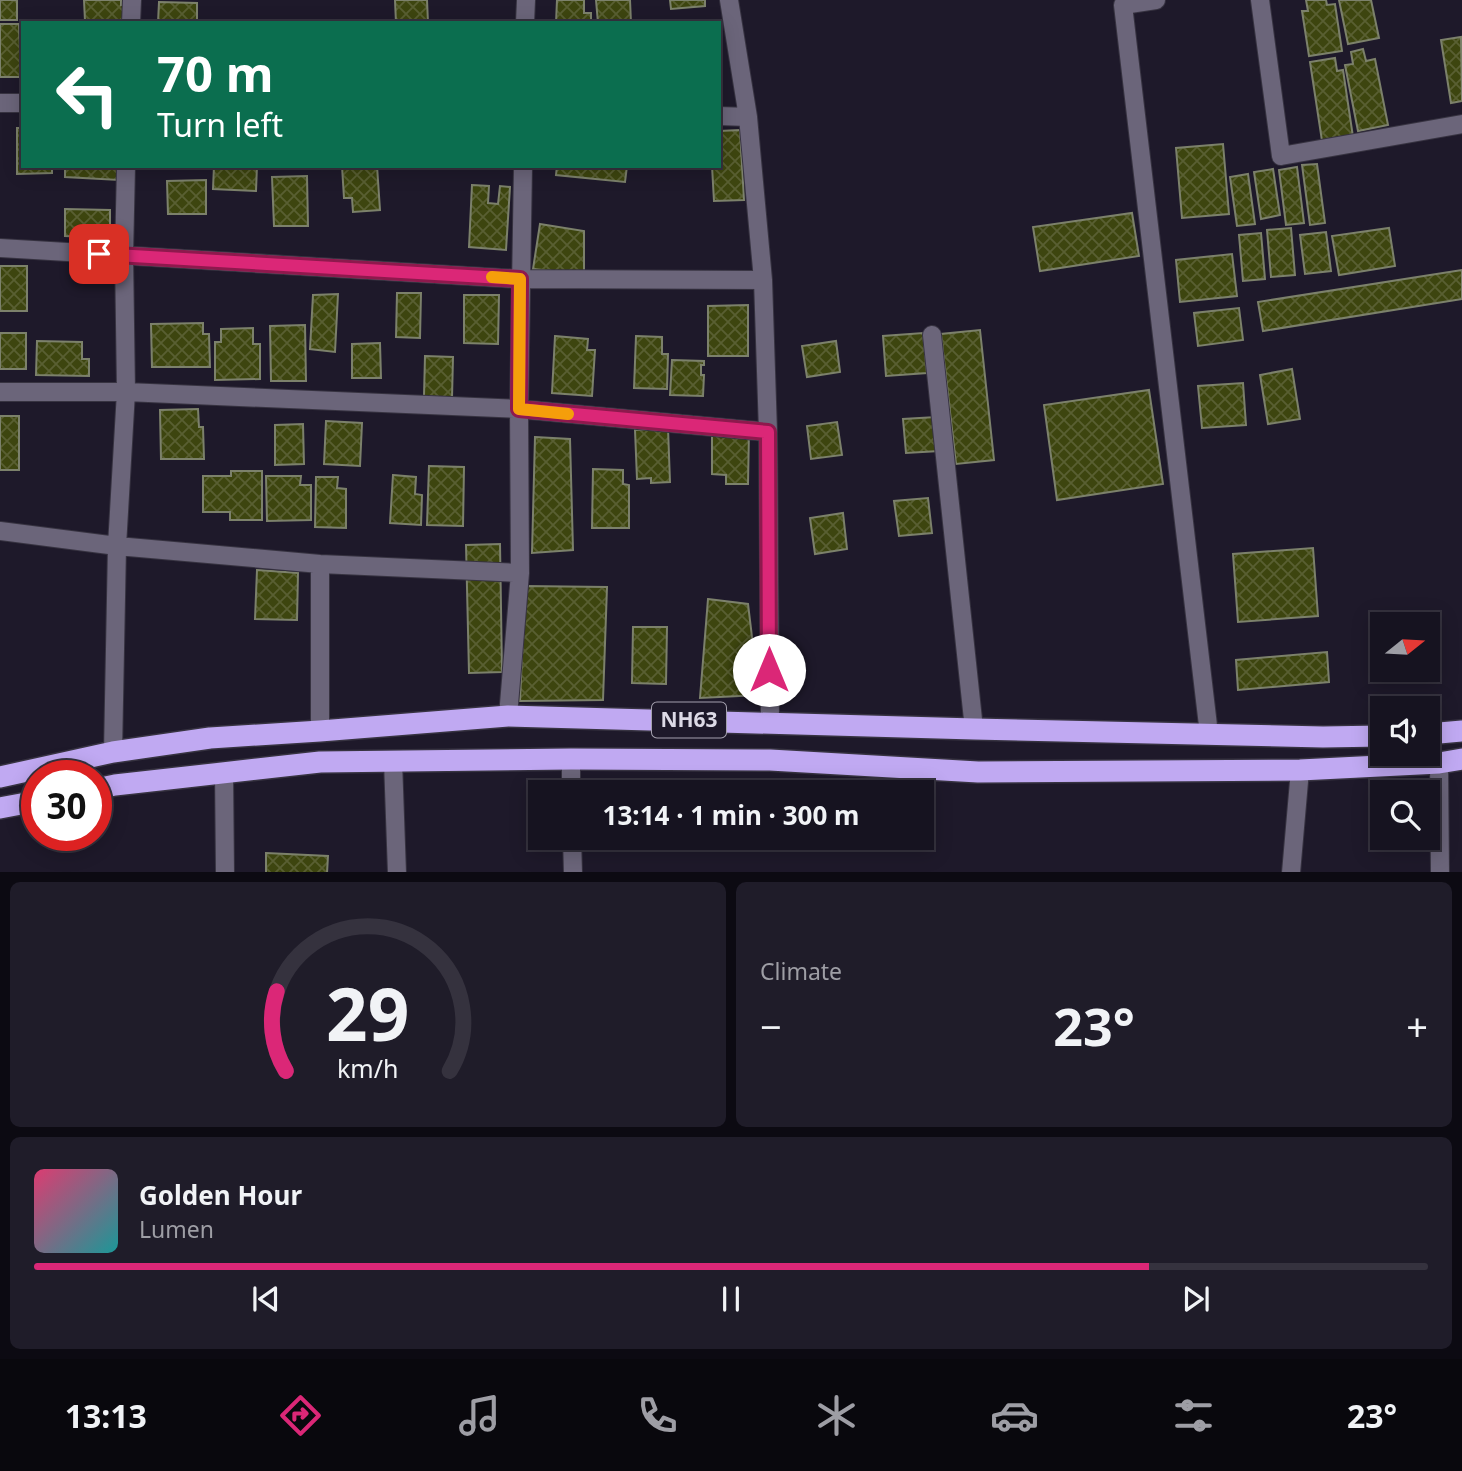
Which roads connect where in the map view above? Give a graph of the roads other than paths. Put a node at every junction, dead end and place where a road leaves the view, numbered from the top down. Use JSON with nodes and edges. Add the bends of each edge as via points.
{"nodes":[{"id":1,"x":132,"y":0,"type":"edge"},
{"id":2,"x":526,"y":0,"type":"edge"},
{"id":3,"x":729,"y":0,"type":"edge"},
{"id":4,"x":1156,"y":0,"type":"edge"},
{"id":5,"x":1260,"y":0,"type":"edge"},
{"id":6,"x":1123,"y":2,"type":"edge"},
{"id":7,"x":131,"y":21,"type":"edge"},
{"id":8,"x":525,"y":21,"type":"edge"},
{"id":9,"x":0,"y":103,"type":"edge"},
{"id":10,"x":21,"y":103,"type":"edge"},
{"id":11,"x":721,"y":116,"type":"edge"},
{"id":12,"x":748,"y":117,"type":"junction"},
{"id":13,"x":1462,"y":129,"type":"edge"},
{"id":14,"x":126,"y":168,"type":"edge"},
{"id":15,"x":523,"y":168,"type":"edge"},
{"id":16,"x":0,"y":248,"type":"edge"},
{"id":17,"x":124,"y":256,"type":"junction"},
{"id":18,"x":520,"y":279,"type":"junction"},
{"id":19,"x":763,"y":280,"type":"junction"},
{"id":20,"x":932,"y":335,"type":"dead end"},
{"id":21,"x":0,"y":392,"type":"edge"},
{"id":22,"x":125,"y":392,"type":"junction"},
{"id":23,"x":519,"y":409,"type":"junction"},
{"id":24,"x":768,"y":432,"type":"junction"},
{"id":25,"x":0,"y":531,"type":"edge"},
{"id":26,"x":117,"y":546,"type":"junction"},
{"id":27,"x":320,"y":564,"type":"junction"},
{"id":28,"x":520,"y":573,"type":"junction"},
{"id":29,"x":508,"y":716,"type":"junction"},
{"id":30,"x":770,"y":722,"type":"junction"},
{"id":31,"x":974,"y":729,"type":"junction"},
{"id":32,"x":320,"y":731,"type":"junction"},
{"id":33,"x":1462,"y":731,"type":"edge"},
{"id":34,"x":1440,"y":733,"type":"edge"},
{"id":35,"x":1209,"y":734,"type":"junction"},
{"id":36,"x":1370,"y":736,"type":"edge"},
{"id":37,"x":113,"y":752,"type":"junction"},
{"id":38,"x":571,"y":759,"type":"junction"},
{"id":39,"x":1462,"y":759,"type":"edge"},
{"id":40,"x":393,"y":761,"type":"junction"},
{"id":41,"x":1440,"y":763,"type":"edge"},
{"id":42,"x":1379,"y":766,"type":"edge"},
{"id":43,"x":1439,"y":766,"type":"edge"},
{"id":44,"x":1300,"y":770,"type":"junction"},
{"id":45,"x":224,"y":772,"type":"junction"},
{"id":46,"x":0,"y":777,"type":"edge"},
{"id":47,"x":571,"y":780,"type":"edge"},
{"id":48,"x":112,"y":786,"type":"edge"},
{"id":49,"x":21,"y":804,"type":"edge"},
{"id":50,"x":0,"y":808,"type":"edge"},
{"id":51,"x":572,"y":850,"type":"edge"},
{"id":52,"x":225,"y":872,"type":"edge"},
{"id":53,"x":397,"y":872,"type":"edge"},
{"id":54,"x":573,"y":872,"type":"edge"},
{"id":55,"x":1291,"y":872,"type":"edge"},
{"id":56,"x":1440,"y":872,"type":"edge"}],
"edges":[{"from":1,"to":7,"type":"street"},
{"from":2,"to":8,"type":"street"},
{"from":3,"to":12,"type":"street"},
{"from":4,"to":6,"type":"street"},
{"from":5,"to":13,"type":"street","via":[[1281,156]]},
{"from":6,"to":35,"type":"street"},
{"from":9,"to":10,"type":"street"},
{"from":11,"to":12,"type":"street"},
{"from":12,"to":19,"type":"street"},
{"from":14,"to":17,"type":"street"},
{"from":15,"to":18,"type":"street"},
{"from":16,"to":17,"type":"street"},
{"from":17,"to":18,"type":"street"},
{"from":17,"to":22,"type":"street"},
{"from":18,"to":19,"type":"street"},
{"from":18,"to":23,"type":"street"},
{"from":19,"to":24,"type":"street"},
{"from":20,"to":31,"type":"street"},
{"from":21,"to":22,"type":"street"},
{"from":22,"to":23,"type":"street"},
{"from":22,"to":26,"type":"street"},
{"from":23,"to":24,"type":"street"},
{"from":23,"to":28,"type":"street"},
{"from":24,"to":30,"type":"street"},
{"from":25,"to":26,"type":"street"},
{"from":26,"to":27,"type":"street"},
{"from":26,"to":37,"type":"street"},
{"from":27,"to":28,"type":"street"},
{"from":27,"to":32,"type":"street"},
{"from":28,"to":29,"type":"street"},
{"from":29,"to":30,"type":"highway","number":"NH63"},
{"from":29,"to":32,"type":"highway","number":"NH63"},
{"from":30,"to":31,"type":"highway","number":"NH63"},
{"from":31,"to":35,"type":"highway","number":"NH63"},
{"from":32,"to":37,"type":"highway","number":"NH63","via":[[210,738]]},
{"from":33,"to":34,"type":"highway"},
{"from":35,"to":36,"type":"highway","number":"NH63"},
{"from":37,"to":46,"type":"highway","number":"NH63"},
{"from":38,"to":40,"type":"highway","number":"NH63"},
{"from":38,"to":44,"type":"highway","number":"NH63","via":[[770,760],[978,772]]},
{"from":38,"to":47,"type":"street"},
{"from":39,"to":41,"type":"highway","number":"NH63"},
{"from":40,"to":45,"type":"highway","number":"NH63","via":[[320,762]]},
{"from":40,"to":53,"type":"street"},
{"from":42,"to":44,"type":"highway","number":"NH63"},
{"from":43,"to":56,"type":"street"},
{"from":44,"to":55,"type":"street"},
{"from":45,"to":48,"type":"highway","number":"NH63"},
{"from":45,"to":52,"type":"street"},
{"from":49,"to":50,"type":"highway"},
{"from":51,"to":54,"type":"street"}]}
